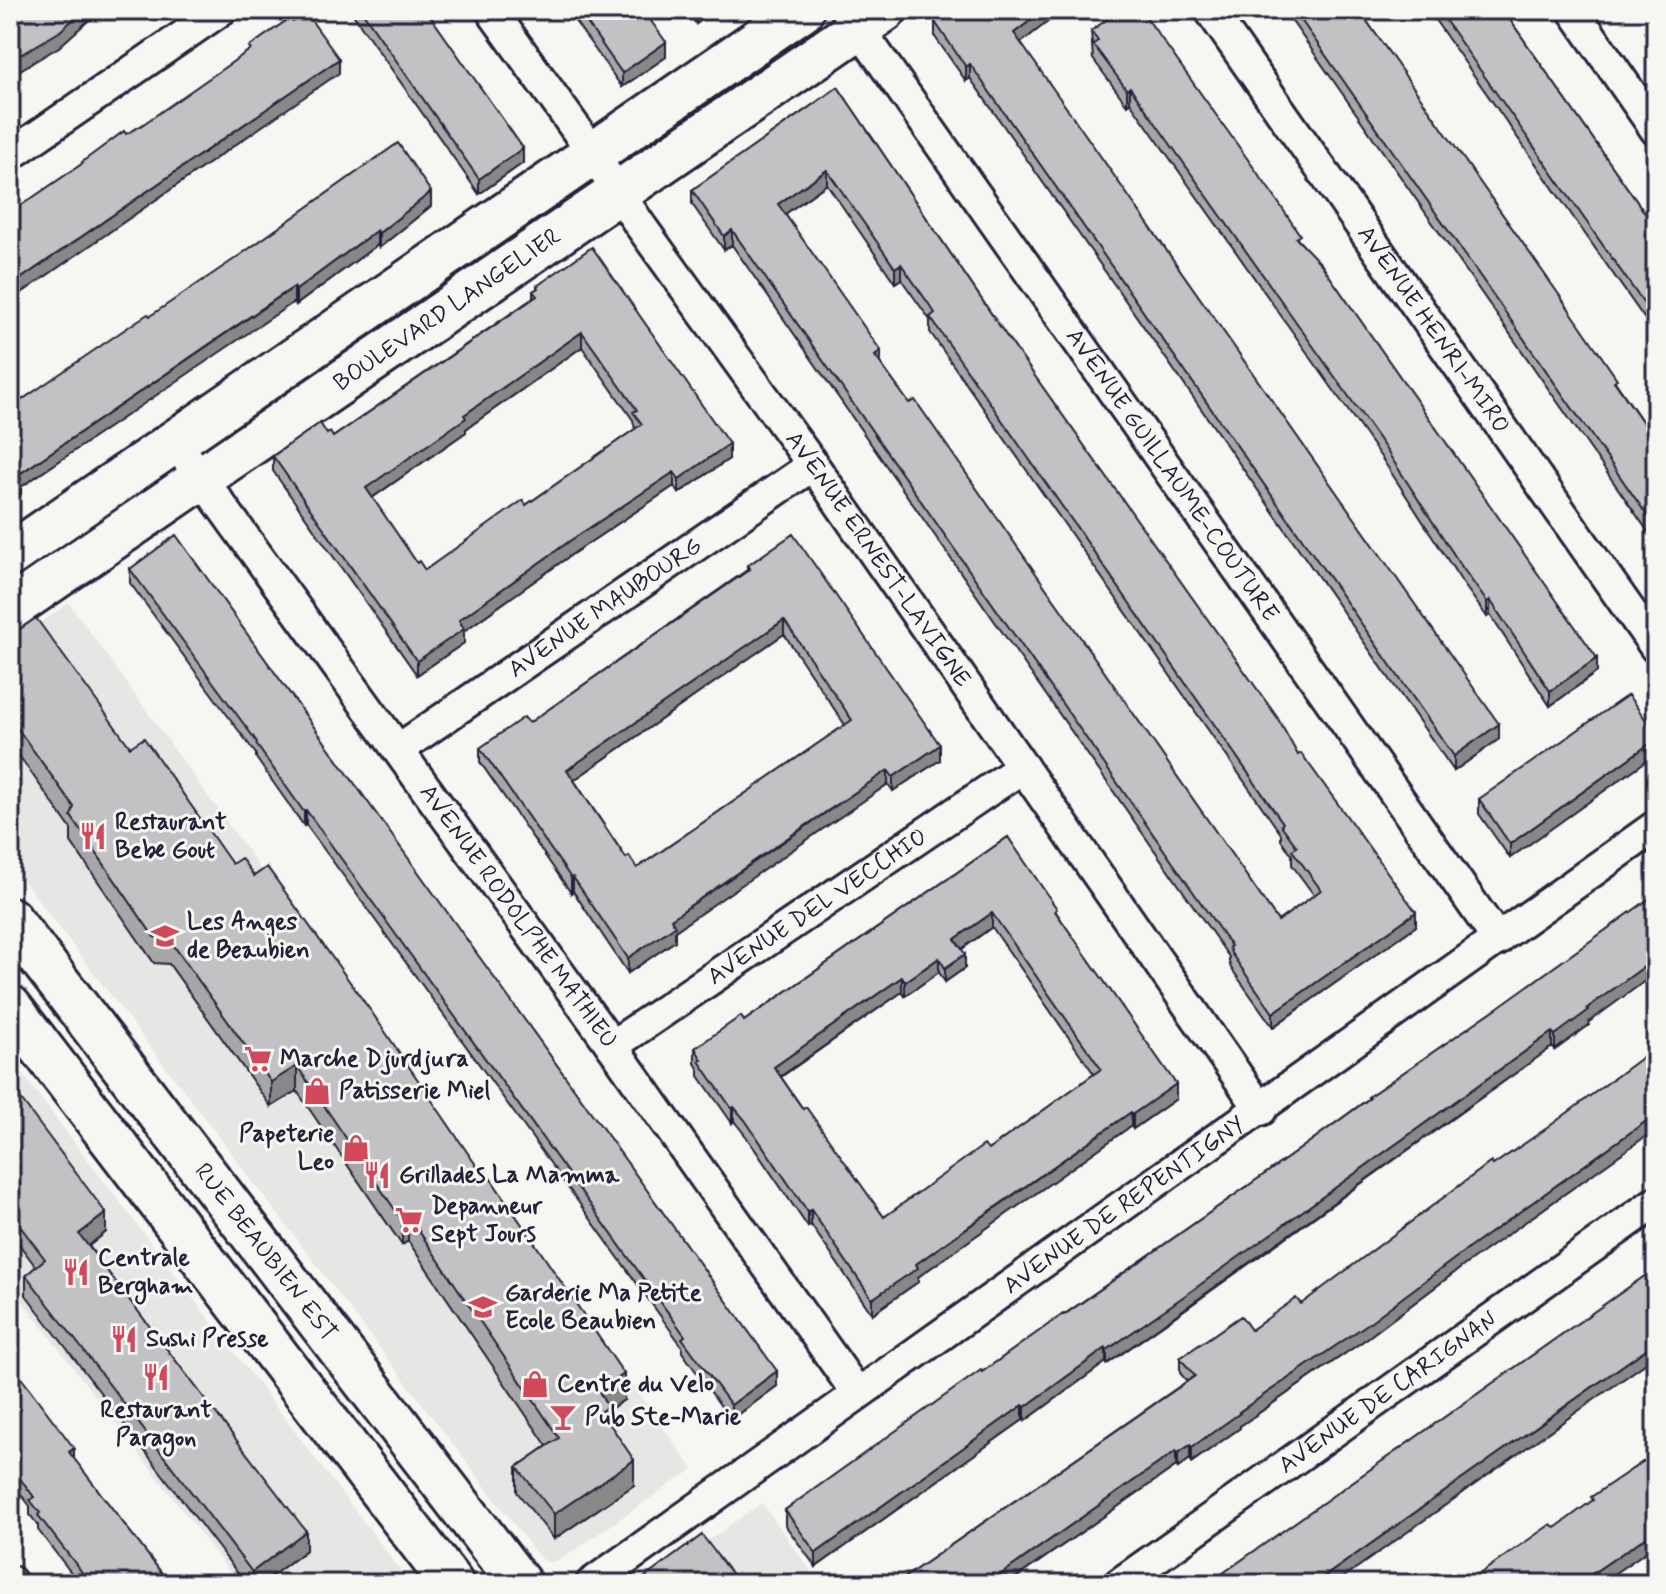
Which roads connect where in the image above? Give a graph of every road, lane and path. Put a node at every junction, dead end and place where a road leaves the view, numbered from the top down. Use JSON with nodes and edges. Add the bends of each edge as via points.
{"nodes":[{"id":1,"x":221,"y":10,"type":"edge"},
{"id":2,"x":491,"y":10,"type":"edge"},
{"id":3,"x":802,"y":10,"type":"edge"},
{"id":4,"x":1210,"y":10,"type":"edge"},
{"id":5,"x":1573,"y":10,"type":"edge"},
{"id":6,"x":863,"y":16,"type":"edge"},
{"id":7,"x":1656,"y":130,"type":"edge"},
{"id":8,"x":10,"y":155,"type":"edge"},
{"id":9,"x":593,"y":156,"type":"junction"},
{"id":10,"x":618,"y":193,"type":"junction"},
{"id":11,"x":176,"y":443,"type":"junction"},
{"id":12,"x":813,"y":465,"type":"junction"},
{"id":13,"x":202,"y":478,"type":"junction"},
{"id":14,"x":10,"y":555,"type":"edge"},
{"id":15,"x":10,"y":609,"type":"edge"},
{"id":16,"x":1656,"y":648,"type":"edge"},
{"id":17,"x":399,"y":749,"type":"junction"},
{"id":18,"x":1023,"y":767,"type":"junction"},
{"id":19,"x":1656,"y":826,"type":"edge"},
{"id":20,"x":10,"y":919,"type":"edge"},
{"id":21,"x":1498,"y":940,"type":"junction"},
{"id":22,"x":10,"y":1007,"type":"edge"},
{"id":23,"x":612,"y":1046,"type":"junction"},
{"id":24,"x":1261,"y":1110,"type":"junction"},
{"id":25,"x":204,"y":1173,"type":"junction"},
{"id":26,"x":1656,"y":1202,"type":"edge"},
{"id":27,"x":162,"y":1206,"type":"junction"},
{"id":28,"x":857,"y":1393,"type":"junction"},
{"id":29,"x":406,"y":1435,"type":"junction"},
{"id":30,"x":364,"y":1468,"type":"junction"},
{"id":31,"x":452,"y":1584,"type":"edge"},
{"id":32,"x":520,"y":1584,"type":"edge"},
{"id":33,"x":591,"y":1584,"type":"edge"},
{"id":34,"x":1119,"y":1584,"type":"edge"}],
"edges":[{"from":1,"to":8,"type":"street"},
{"from":2,"to":9,"type":"street","name":"AVENUE ERNEST-LAVIGNE"},
{"from":3,"to":9,"type":"main road","name":"BOULEVARD LANGELIER"},
{"from":4,"to":16,"type":"street","name":"AVENUE HENRI-MIRO"},
{"from":5,"to":7,"type":"street"},
{"from":6,"to":10,"type":"main road","name":"BOULEVARD LANGELIER"},
{"from":6,"to":21,"type":"street","name":"AVENUE GUILLAUME-COUTURE"},
{"from":9,"to":10,"type":"street","name":"AVENUE ERNEST-LAVIGNE"},
{"from":9,"to":11,"type":"main road","name":"BOULEVARD LANGELIER"},
{"from":10,"to":12,"type":"street","name":"AVENUE ERNEST-LAVIGNE"},
{"from":10,"to":13,"type":"main road","name":"BOULEVARD LANGELIER"},
{"from":11,"to":13,"type":"street","name":"AVENUE RODOLPHE MATHIEU"},
{"from":11,"to":14,"type":"main road","name":"BOULEVARD LANGELIER"},
{"from":12,"to":17,"type":"street","name":"AVENUE MAUBOURG"},
{"from":12,"to":18,"type":"street","name":"AVENUE ERNEST-LAVIGNE"},
{"from":13,"to":15,"type":"main road","name":"BOULEVARD LANGELIER"},
{"from":13,"to":17,"type":"street","name":"AVENUE RODOLPHE MATHIEU"},
{"from":17,"to":23,"type":"street","name":"AVENUE RODOLPHE MATHIEU"},
{"from":18,"to":23,"type":"street","name":"AVENUE DEL VECCHIO"},
{"from":18,"to":24,"type":"street","name":"AVENUE ERNEST-LAVIGNE"},
{"from":19,"to":21,"type":"street","name":"AVENUE DE REPENTIGNY"},
{"from":20,"to":25,"type":"main road","name":"RUE BEAUBIEN EST"},
{"from":21,"to":24,"type":"street","name":"AVENUE DE REPENTIGNY"},
{"from":22,"to":27,"type":"main road"},
{"from":23,"to":28,"type":"street","name":"AVENUE RODOLPHE MATHIEU"},
{"from":24,"to":28,"type":"street","name":"AVENUE DE REPENTIGNY"},
{"from":25,"to":27,"type":"main road"},
{"from":25,"to":29,"type":"main road","name":"RUE BEAUBIEN EST"},
{"from":26,"to":34,"type":"street","name":"AVENUE DE CARIGNAN"},
{"from":27,"to":30,"type":"main road"},
{"from":28,"to":33,"type":"street","name":"AVENUE DE REPENTIGNY"},
{"from":29,"to":30,"type":"main road"},
{"from":29,"to":32,"type":"main road","name":"RUE BEAUBIEN EST"},
{"from":30,"to":31,"type":"main road"}]}
